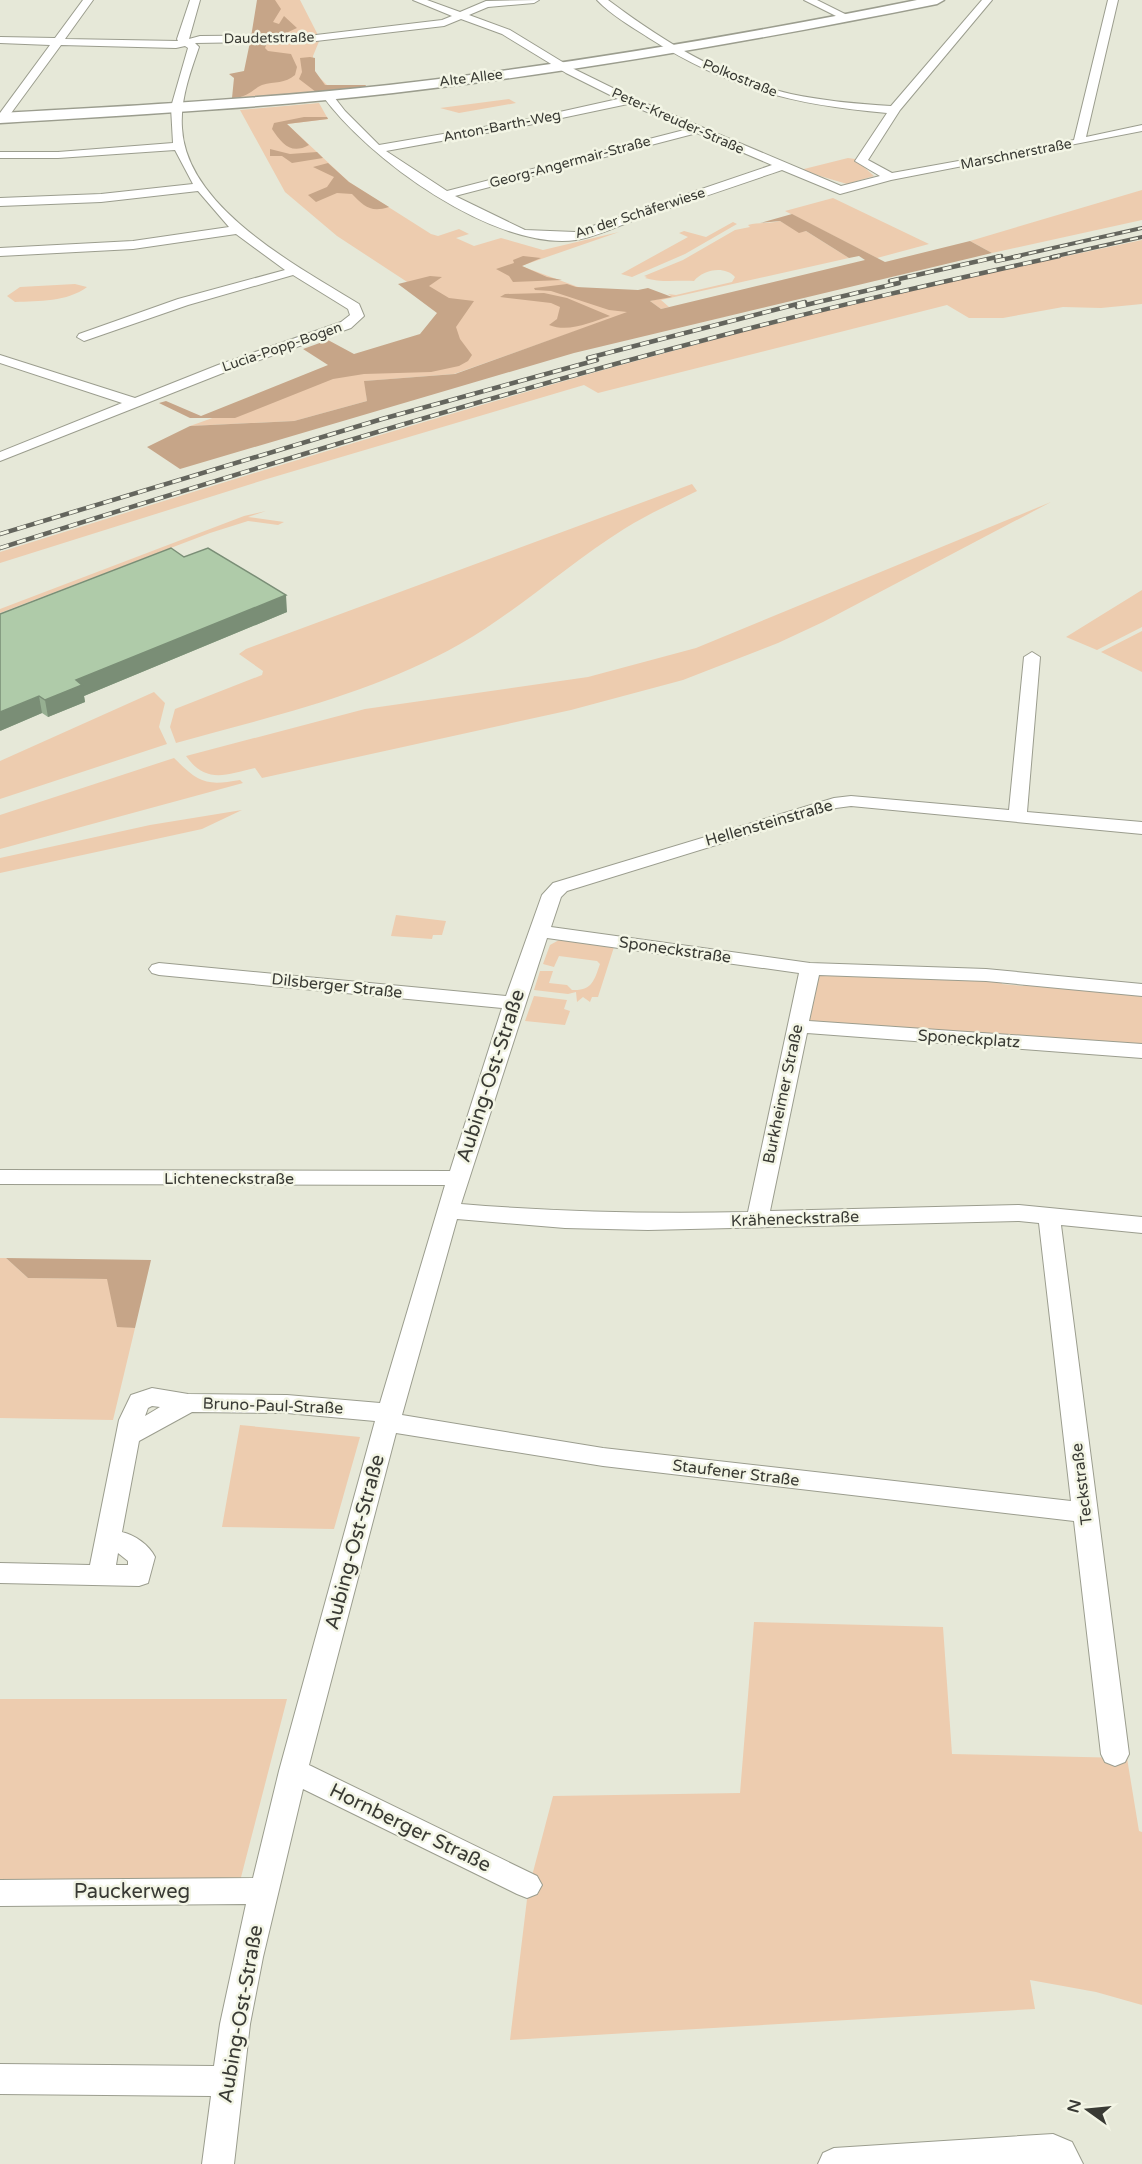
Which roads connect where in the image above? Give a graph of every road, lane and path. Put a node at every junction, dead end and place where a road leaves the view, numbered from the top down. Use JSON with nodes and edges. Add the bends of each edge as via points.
{"nodes":[{"id":1,"x":88,"y":0,"type":"edge"},
{"id":2,"x":195,"y":0,"type":"edge"},
{"id":3,"x":418,"y":0,"type":"edge"},
{"id":4,"x":534,"y":0,"type":"edge"},
{"id":5,"x":602,"y":0,"type":"edge"},
{"id":6,"x":809,"y":0,"type":"edge"},
{"id":7,"x":937,"y":0,"type":"edge"},
{"id":8,"x":987,"y":0,"type":"edge"},
{"id":9,"x":1113,"y":0,"type":"edge"},
{"id":10,"x":483,"y":2,"type":"edge"},
{"id":11,"x":462,"y":16,"type":"junction"},
{"id":12,"x":848,"y":18,"type":"junction"},
{"id":13,"x":0,"y":40,"type":"edge"},
{"id":14,"x":58,"y":41,"type":"junction"},
{"id":15,"x":187,"y":43,"type":"junction"},
{"id":16,"x":673,"y":48,"type":"junction"},
{"id":17,"x":560,"y":66,"type":"junction"},
{"id":18,"x":327,"y":95,"type":"junction"},
{"id":19,"x":629,"y":100,"type":"junction"},
{"id":20,"x":177,"y":107,"type":"junction"},
{"id":21,"x":895,"y":110,"type":"junction"},
{"id":22,"x":1,"y":118,"type":"edge"},
{"id":23,"x":1142,"y":128,"type":"edge"},
{"id":24,"x":697,"y":130,"type":"junction"},
{"id":25,"x":1079,"y":142,"type":"junction"},
{"id":26,"x":179,"y":146,"type":"junction"},
{"id":27,"x":375,"y":149,"type":"junction"},
{"id":28,"x":0,"y":155,"type":"edge"},
{"id":29,"x":781,"y":166,"type":"junction"},
{"id":30,"x":798,"y":172,"type":"joint"},
{"id":31,"x":890,"y":177,"type":"junction"},
{"id":32,"x":200,"y":187,"type":"junction"},
{"id":33,"x":444,"y":195,"type":"junction"},
{"id":34,"x":0,"y":202,"type":"edge"},
{"id":35,"x":236,"y":230,"type":"junction"},
{"id":36,"x":0,"y":252,"type":"edge"},
{"id":37,"x":294,"y":271,"type":"junction"},
{"id":38,"x":84,"y":337,"type":"dead end"},
{"id":39,"x":0,"y":359,"type":"edge"},
{"id":40,"x":136,"y":403,"type":"junction"},
{"id":41,"x":4,"y":452,"type":"edge"},
{"id":42,"x":1032,"y":657,"type":"dead end"},
{"id":43,"x":1017,"y":817,"type":"junction"},
{"id":44,"x":1142,"y":828,"type":"edge"},
{"id":45,"x":540,"y":932,"type":"junction"},
{"id":46,"x":159,"y":969,"type":"dead end"},
{"id":47,"x":810,"y":969,"type":"junction"},
{"id":48,"x":1142,"y":990,"type":"edge"},
{"id":49,"x":514,"y":1003,"type":"junction"},
{"id":50,"x":797,"y":1026,"type":"junction"},
{"id":51,"x":1142,"y":1051,"type":"edge"},
{"id":52,"x":0,"y":1178,"type":"edge"},
{"id":53,"x":458,"y":1178,"type":"junction"},
{"id":54,"x":448,"y":1211,"type":"junction"},
{"id":55,"x":1049,"y":1215,"type":"junction"},
{"id":56,"x":757,"y":1220,"type":"junction"},
{"id":57,"x":1142,"y":1225,"type":"edge"},
{"id":58,"x":389,"y":1417,"type":"junction"},
{"id":59,"x":1086,"y":1512,"type":"junction"},
{"id":60,"x":109,"y":1542,"type":"junction"},
{"id":61,"x":0,"y":1573,"type":"edge"},
{"id":62,"x":101,"y":1575,"type":"junction"},
{"id":63,"x":1115,"y":1754,"type":"dead end"},
{"id":64,"x":293,"y":1771,"type":"junction"},
{"id":65,"x":527,"y":1885,"type":"dead end"},
{"id":66,"x":264,"y":1891,"type":"junction"},
{"id":67,"x":0,"y":1893,"type":"edge"},
{"id":68,"x":0,"y":2079,"type":"edge"},
{"id":69,"x":228,"y":2081,"type":"junction"},
{"id":70,"x":218,"y":2164,"type":"edge"},
{"id":71,"x":834,"y":2164,"type":"edge"},
{"id":72,"x":1067,"y":2164,"type":"edge"}],
"edges":[{"from":1,"to":14,"type":"street"},
{"from":2,"to":15,"type":"street","via":[[182,39]]},
{"from":3,"to":11,"type":"street","name":"Peter-Kreuder-Straße"},
{"from":4,"to":10,"type":"street","name":"Daudetstraße"},
{"from":5,"to":16,"type":"street","name":"Polkostraße"},
{"from":6,"to":12,"type":"street"},
{"from":7,"to":12,"type":"street","name":"Alte Allee"},
{"from":8,"to":21,"type":"street"},
{"from":9,"to":25,"type":"street"},
{"from":10,"to":11,"type":"street","name":"Daudetstraße"},
{"from":11,"to":15,"type":"street","name":"Daudetstraße","via":[[444,23],[316,38],[200,39]]},
{"from":11,"to":17,"type":"street","name":"Peter-Kreuder-Straße","via":[[516,37]]},
{"from":12,"to":16,"type":"street","name":"Alte Allee"},
{"from":13,"to":14,"type":"street","name":"Daudetstraße"},
{"from":14,"to":15,"type":"street","name":"Daudetstraße"},
{"from":14,"to":22,"type":"street"},
{"from":15,"to":20,"type":"street","name":"Lucia-Popp-Bogen","via":[[194,47]]},
{"from":16,"to":17,"type":"street","name":"Alte Allee"},
{"from":16,"to":21,"type":"street","name":"Polkostraße","via":[[735,78],[789,97]]},
{"from":17,"to":18,"type":"street","name":"Alte Allee"},
{"from":17,"to":19,"type":"street","name":"Peter-Kreuder-Straße"},
{"from":18,"to":20,"type":"street","name":"Alte Allee"},
{"from":18,"to":27,"type":"street","name":"An der Schäferwiese"},
{"from":19,"to":24,"type":"street","name":"Peter-Kreuder-Straße"},
{"from":19,"to":27,"type":"street","name":"Anton-Barth-Weg"},
{"from":20,"to":22,"type":"street","name":"Alte Allee"},
{"from":20,"to":26,"type":"street","name":"Lucia-Popp-Bogen"},
{"from":21,"to":31,"type":"street","via":[[861,160]]},
{"from":23,"to":25,"type":"street","name":"Marschnerstraße"},
{"from":24,"to":29,"type":"street","name":"Peter-Kreuder-Straße"},
{"from":24,"to":33,"type":"street","name":"Georg-Angermair-Straße"},
{"from":25,"to":31,"type":"street","name":"Marschnerstraße"},
{"from":26,"to":28,"type":"street"},
{"from":26,"to":32,"type":"street","name":"Lucia-Popp-Bogen"},
{"from":27,"to":33,"type":"street","name":"An der Schäferwiese"},
{"from":29,"to":30,"type":"street","name":"Peter-Kreuder-Straße"},
{"from":29,"to":33,"type":"street","name":"An der Schäferwiese","via":[[576,236],[544,238],[519,233]]},
{"from":30,"to":31,"type":"street","name":"Marschnerstraße","via":[[840,190]]},
{"from":32,"to":34,"type":"street","via":[[101,198]]},
{"from":32,"to":35,"type":"street","name":"Lucia-Popp-Bogen"},
{"from":35,"to":36,"type":"street","via":[[133,245]]},
{"from":35,"to":37,"type":"street","name":"Lucia-Popp-Bogen"},
{"from":37,"to":38,"type":"street","via":[[183,302]]},
{"from":37,"to":40,"type":"street","name":"Lucia-Popp-Bogen","via":[[354,307],[357,316],[346,325]]},
{"from":39,"to":40,"type":"street"},
{"from":40,"to":41,"type":"street","name":"Lucia-Popp-Bogen"},
{"from":42,"to":43,"type":"street"},
{"from":43,"to":44,"type":"street","name":"Hellensteinstraße"},
{"from":43,"to":45,"type":"street","name":"Hellensteinstraße","via":[[852,801],[834,803],[560,887],[552,895]]},
{"from":45,"to":47,"type":"street","name":"Sponeckstraße"},
{"from":45,"to":49,"type":"street","name":"Aubing-Ost-Straße"},
{"from":46,"to":49,"type":"street","name":"Dilsberger Straße"},
{"from":47,"to":48,"type":"street","via":[[987,975]]},
{"from":47,"to":50,"type":"street","name":"Burkheimer Straße"},
{"from":49,"to":53,"type":"street","name":"Aubing-Ost-Straße"},
{"from":50,"to":51,"type":"street","name":"Sponeckplatz"},
{"from":50,"to":56,"type":"street","name":"Burkheimer Straße"},
{"from":52,"to":53,"type":"street","name":"Lichteneckstraße"},
{"from":53,"to":54,"type":"street","name":"Aubing-Ost-Straße"},
{"from":54,"to":56,"type":"street","name":"Kräheneckstraße","via":[[565,1220]]},
{"from":54,"to":58,"type":"street","name":"Aubing-Ost-Straße"},
{"from":55,"to":56,"type":"street","name":"Kräheneckstraße","via":[[979,1213]]},
{"from":55,"to":57,"type":"street","name":"Kräheneckstraße"},
{"from":55,"to":59,"type":"street","name":"Teckstraße"},
{"from":58,"to":59,"type":"street","name":"Staufener Straße","via":[[603,1457]]},
{"from":58,"to":60,"type":"street","name":"Bruno-Paul-Straße","via":[[286,1404],[188,1403],[128,1436]]},
{"from":58,"to":64,"type":"street","name":"Aubing-Ost-Straße"},
{"from":59,"to":63,"type":"street","name":"Teckstraße"},
{"from":60,"to":62,"type":"street","name":"Bruno-Paul-Straße"},
{"from":60,"to":62,"type":"street","via":[[123,1542],[142,1557],[139,1576]]},
{"from":61,"to":62,"type":"street"},
{"from":64,"to":65,"type":"street","name":"Hornberger Straße"},
{"from":64,"to":66,"type":"street","name":"Aubing-Ost-Straße"},
{"from":66,"to":67,"type":"street","name":"Pauckerweg"},
{"from":66,"to":69,"type":"street","name":"Aubing-Ost-Straße","via":[[242,1990]]},
{"from":68,"to":69,"type":"street"},
{"from":69,"to":70,"type":"street","name":"Aubing-Ost-Straße"},
{"from":71,"to":72,"type":"street","via":[[1053,2150],[1061,2153]]}]}
